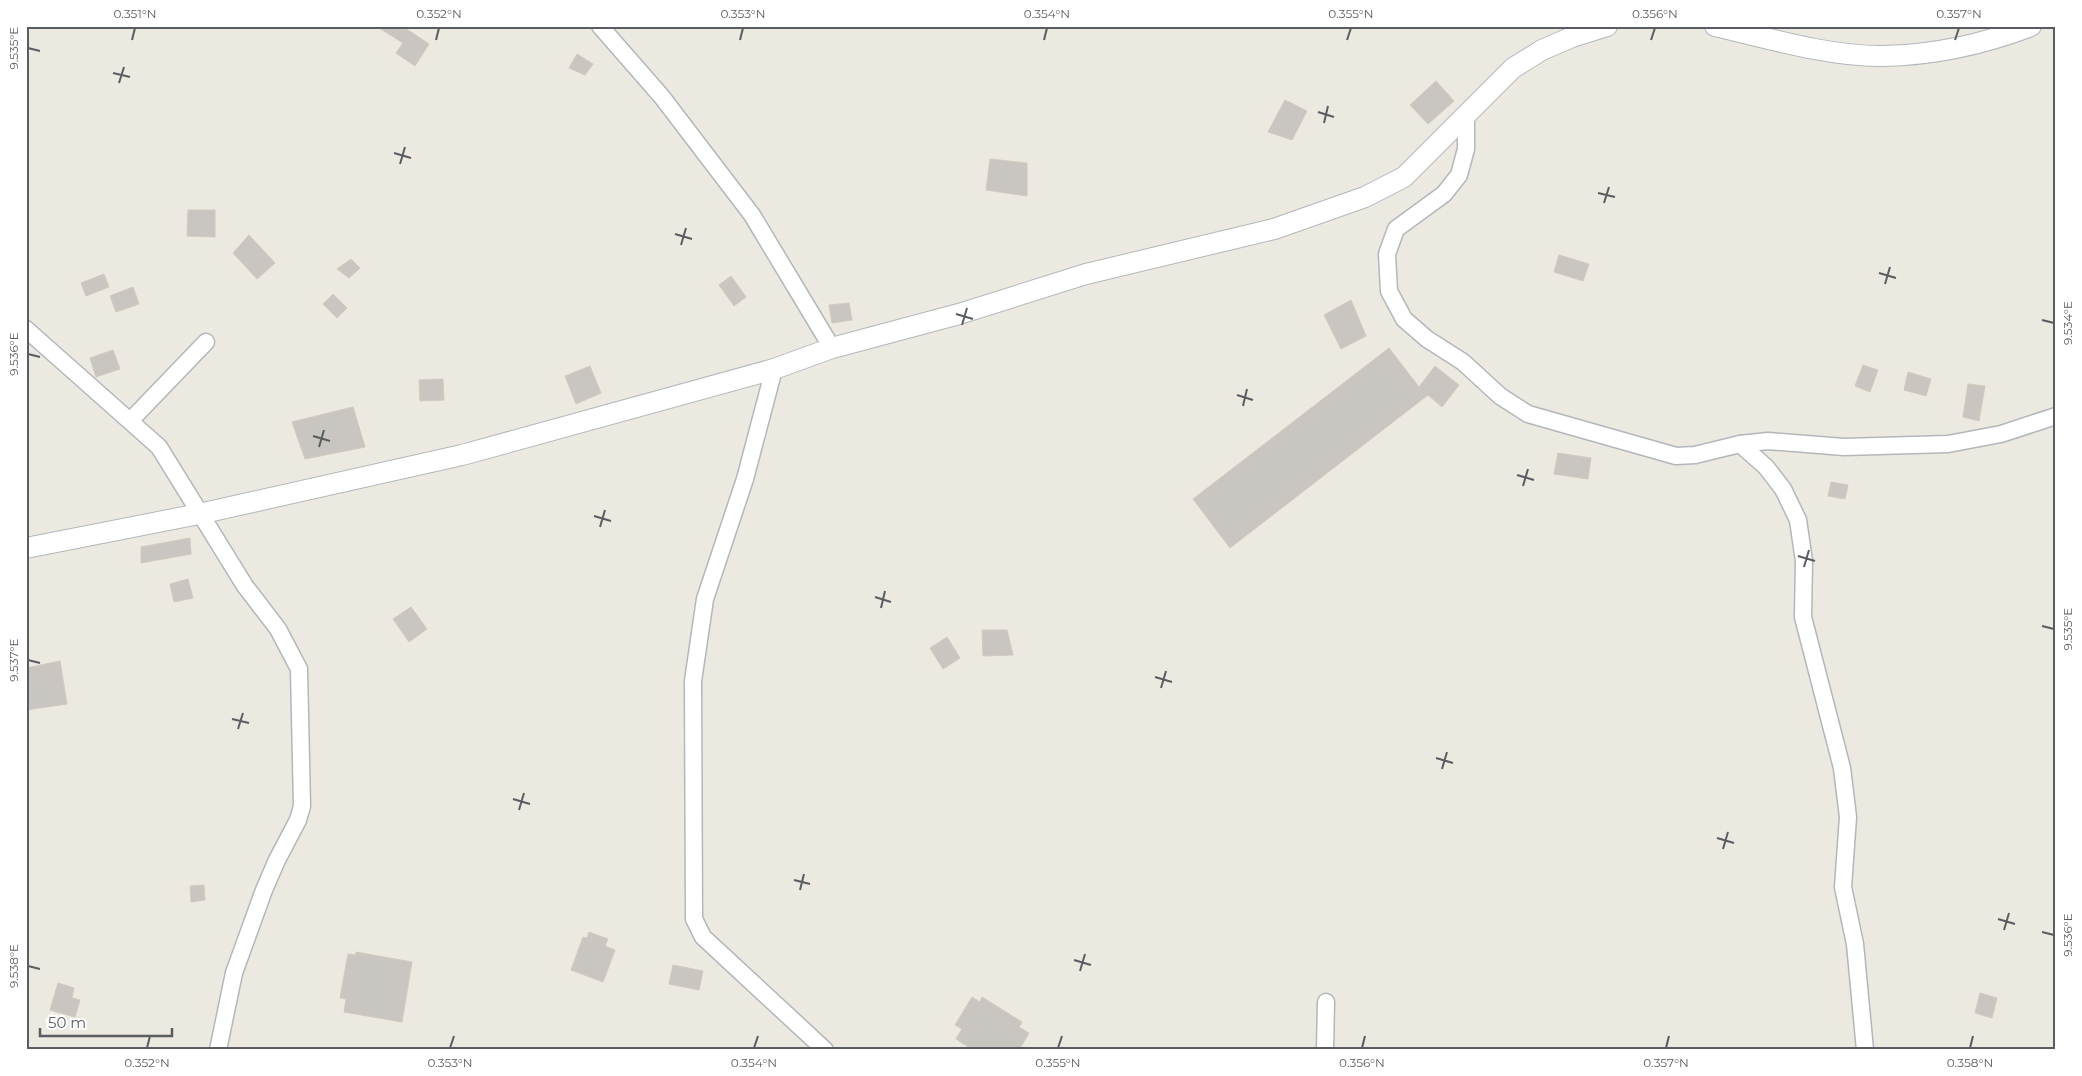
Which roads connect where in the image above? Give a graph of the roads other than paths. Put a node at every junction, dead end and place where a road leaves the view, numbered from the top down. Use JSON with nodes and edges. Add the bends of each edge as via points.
{"nodes":[{"id":1,"x":600,"y":26,"type":"edge"},
{"id":2,"x":1608,"y":26,"type":"edge"},
{"id":3,"x":1715,"y":26,"type":"edge"},
{"id":4,"x":2031,"y":26,"type":"edge"},
{"id":5,"x":1466,"y":114,"type":"junction"},
{"id":6,"x":26,"y":329,"type":"edge"},
{"id":7,"x":206,"y":342,"type":"dead end"},
{"id":8,"x":832,"y":348,"type":"junction"},
{"id":9,"x":774,"y":369,"type":"junction"},
{"id":10,"x":2056,"y":416,"type":"edge"},
{"id":11,"x":130,"y":421,"type":"junction"},
{"id":12,"x":1740,"y":444,"type":"junction"},
{"id":13,"x":199,"y":514,"type":"junction"},
{"id":14,"x":26,"y":548,"type":"edge"},
{"id":15,"x":1326,"y":1002,"type":"dead end"},
{"id":16,"x":218,"y":1050,"type":"edge"},
{"id":17,"x":825,"y":1050,"type":"edge"},
{"id":18,"x":1325,"y":1050,"type":"edge"},
{"id":19,"x":1865,"y":1050,"type":"edge"}],
"edges":[{"from":1,"to":8,"type":"street","via":[[662,97],[752,215]]},
{"from":2,"to":5,"type":"street","via":[[1542,50],[1513,68]]},
{"from":3,"to":4,"type":"street","via":[[1848,54],[1883,56],[1969,46]]},
{"from":5,"to":8,"type":"street","via":[[1404,177],[1365,197],[1274,229],[1086,274],[959,314]]},
{"from":5,"to":12,"type":"street","via":[[1466,149],[1459,175],[1444,194],[1396,229],[1386,254],[1389,291],[1404,319],[1427,339],[1463,362],[1500,396],[1528,414],[1676,456],[1695,455]]},
{"from":6,"to":11,"type":"street"},
{"from":7,"to":11,"type":"street"},
{"from":8,"to":9,"type":"street"},
{"from":9,"to":13,"type":"street","via":[[462,456]]},
{"from":9,"to":17,"type":"street","via":[[745,479],[705,599],[696,652],[693,682],[694,919],[703,937]]},
{"from":10,"to":12,"type":"street","via":[[2001,434],[1948,444],[1844,446],[1768,440]]},
{"from":11,"to":13,"type":"street","via":[[159,446]]},
{"from":12,"to":19,"type":"street","via":[[1766,467],[1783,488],[1798,520],[1804,561],[1803,617],[1842,768],[1848,817],[1843,887],[1855,944]]},
{"from":13,"to":14,"type":"street"},
{"from":13,"to":16,"type":"street","via":[[245,586],[278,629],[299,668],[302,806],[264,890],[234,973]]},
{"from":15,"to":18,"type":"street"}]}
